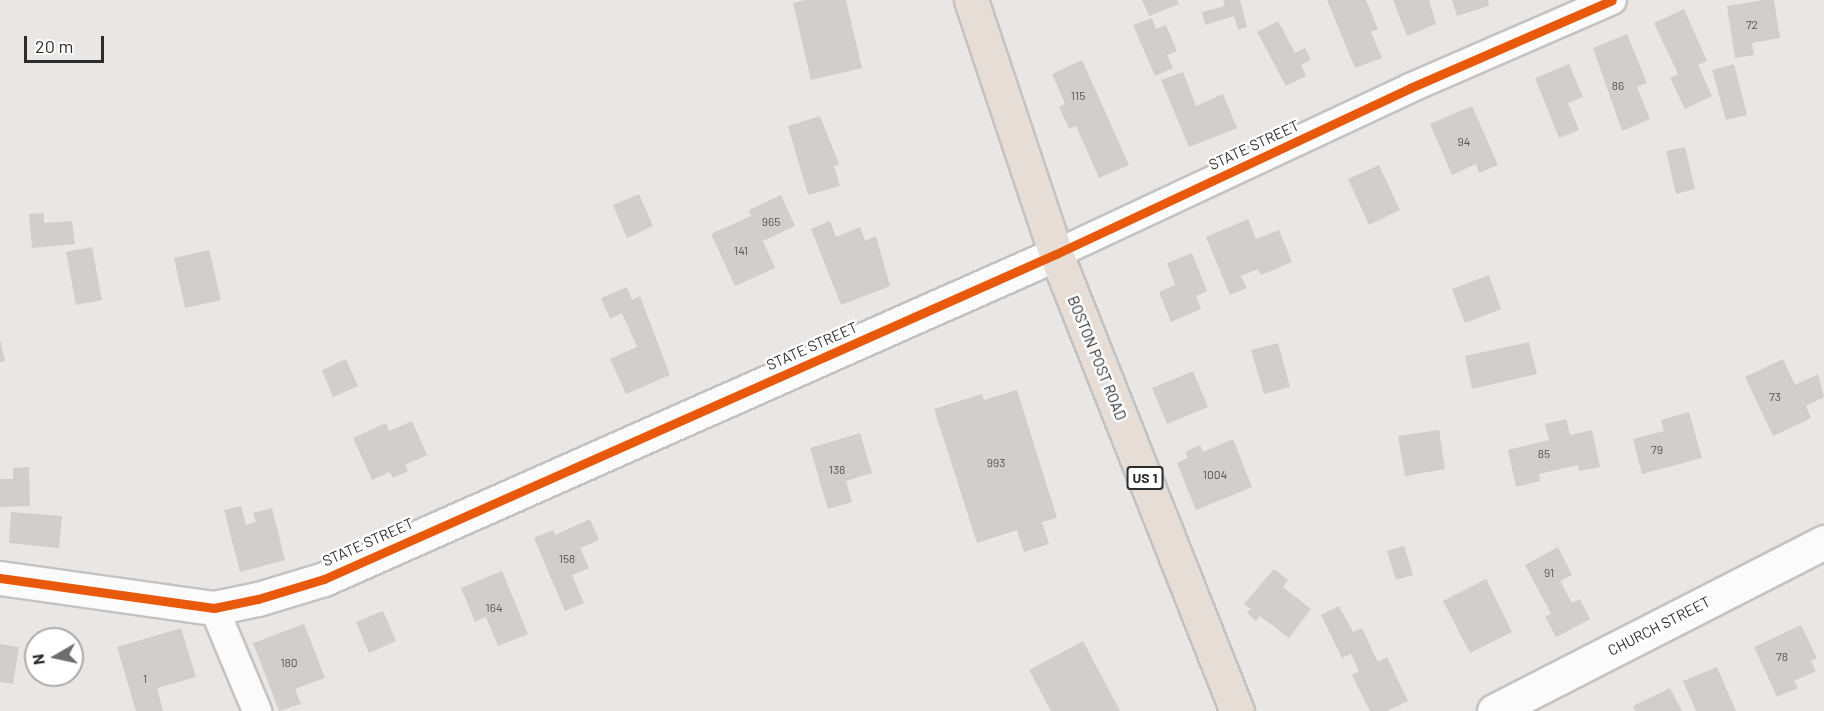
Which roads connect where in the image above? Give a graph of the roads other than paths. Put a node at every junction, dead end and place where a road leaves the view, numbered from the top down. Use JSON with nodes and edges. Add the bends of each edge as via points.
{"nodes":[{"id":1,"x":971,"y":0,"type":"edge"},
{"id":2,"x":1612,"y":0,"type":"edge"},
{"id":3,"x":1056,"y":254,"type":"junction"},
{"id":4,"x":1824,"y":542,"type":"edge"},
{"id":5,"x":0,"y":578,"type":"edge"},
{"id":6,"x":214,"y":608,"type":"junction"},
{"id":7,"x":257,"y":711,"type":"edge"},
{"id":8,"x":1237,"y":711,"type":"edge"},
{"id":9,"x":1494,"y":711,"type":"edge"}],
"edges":[{"from":1,"to":3,"type":"main road","name":"BOSTON POST ROAD","number":"US 1"},
{"from":2,"to":3,"type":"street","name":"STATE STREET","via":[[1410,88]]},
{"from":3,"to":6,"type":"street","name":"STATE STREET","via":[[324,579]]},
{"from":3,"to":8,"type":"main road","name":"BOSTON POST ROAD","number":"US 1"},
{"from":4,"to":9,"type":"street","name":"CHURCH STREET"},
{"from":5,"to":6,"type":"street","name":"STATE STREET"},
{"from":6,"to":7,"type":"street"}]}
